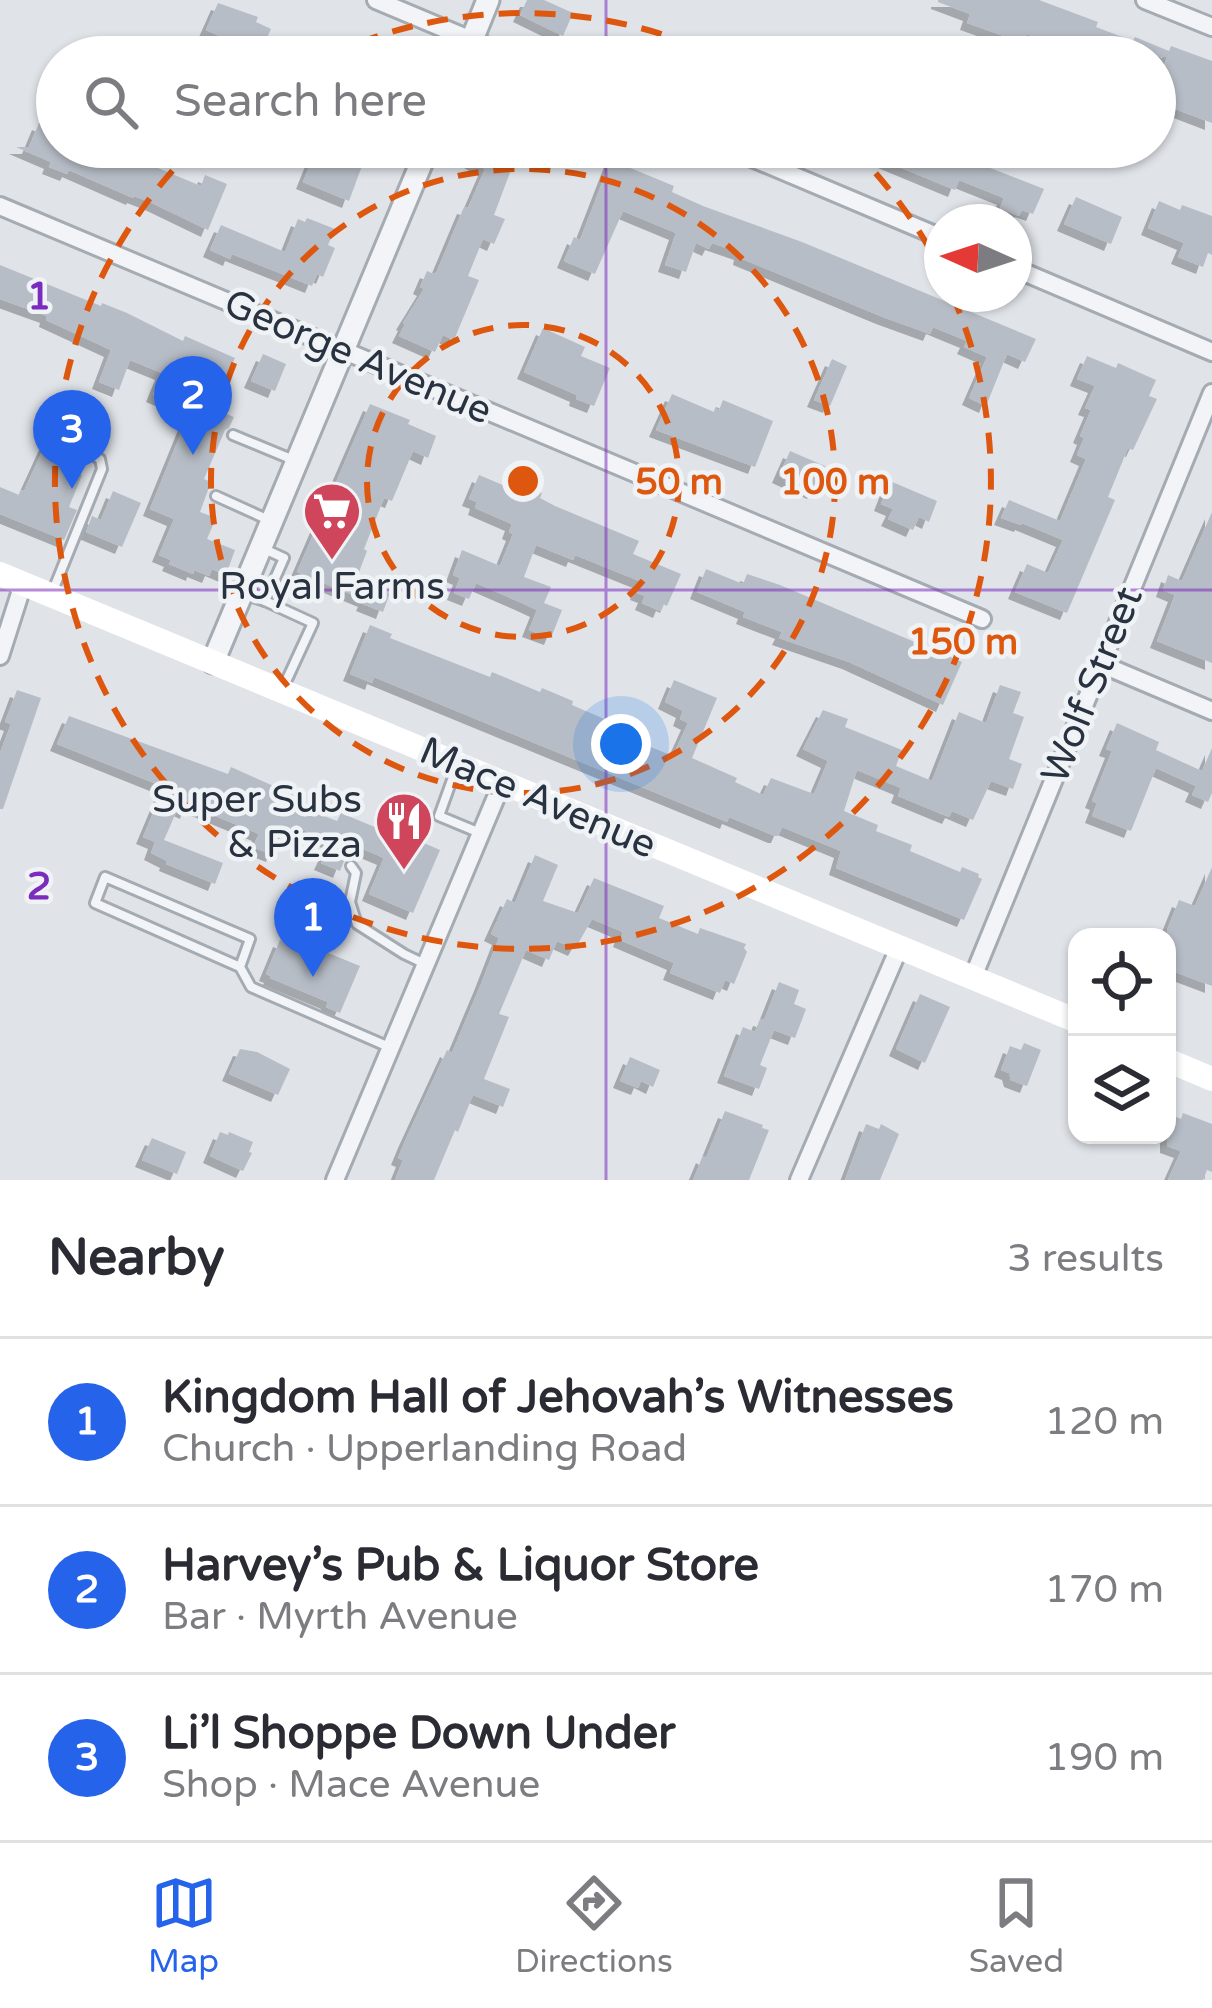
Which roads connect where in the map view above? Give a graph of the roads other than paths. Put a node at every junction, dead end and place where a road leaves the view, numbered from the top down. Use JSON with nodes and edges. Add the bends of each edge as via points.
{"nodes":[{"id":1,"x":376,"y":0,"type":"edge"},
{"id":2,"x":488,"y":0,"type":"edge"},
{"id":3,"x":1145,"y":0,"type":"edge"},
{"id":4,"x":1212,"y":26,"type":"edge"},
{"id":5,"x":445,"y":36,"type":"edge"},
{"id":6,"x":473,"y":36,"type":"edge"},
{"id":7,"x":419,"y":168,"type":"edge"},
{"id":8,"x":776,"y":168,"type":"edge"},
{"id":9,"x":0,"y":206,"type":"edge"},
{"id":10,"x":924,"y":230,"type":"edge"},
{"id":11,"x":1032,"y":276,"type":"edge"},
{"id":12,"x":344,"y":352,"type":"junction"},
{"id":13,"x":1212,"y":352,"type":"edge"},
{"id":14,"x":1212,"y":393,"type":"edge"},
{"id":15,"x":233,"y":435,"type":"dead end"},
{"id":16,"x":80,"y":448,"type":"dead end"},
{"id":17,"x":297,"y":462,"type":"junction"},
{"id":18,"x":216,"y":496,"type":"dead end"},
{"id":19,"x":272,"y":522,"type":"junction"},
{"id":20,"x":261,"y":548,"type":"junction"},
{"id":21,"x":12,"y":579,"type":"edge"},
{"id":22,"x":242,"y":593,"type":"junction"},
{"id":23,"x":51,"y":595,"type":"junction"},
{"id":24,"x":265,"y":601,"type":"junction"},
{"id":25,"x":982,"y":620,"type":"dead end"},
{"id":26,"x":0,"y":656,"type":"edge"},
{"id":27,"x":213,"y":662,"type":"junction"},
{"id":28,"x":1101,"y":664,"type":"junction"},
{"id":29,"x":282,"y":691,"type":"junction"},
{"id":30,"x":1212,"y":711,"type":"edge"},
{"id":31,"x":458,"y":764,"type":"junction"},
{"id":32,"x":502,"y":783,"type":"junction"},
{"id":33,"x":482,"y":834,"type":"junction"},
{"id":34,"x":351,"y":866,"type":"dead end"},
{"id":35,"x":899,"y":948,"type":"junction"},
{"id":36,"x":427,"y":964,"type":"junction"},
{"id":37,"x":240,"y":968,"type":"junction"},
{"id":38,"x":973,"y":977,"type":"junction"},
{"id":39,"x":1068,"y":1017,"type":"edge"},
{"id":40,"x":391,"y":1048,"type":"junction"},
{"id":41,"x":1176,"y":1064,"type":"edge"},
{"id":42,"x":1212,"y":1079,"type":"edge"},
{"id":43,"x":335,"y":1180,"type":"edge"},
{"id":44,"x":799,"y":1180,"type":"edge"}],
"edges":[{"from":1,"to":5,"type":"street"},
{"from":2,"to":6,"type":"street"},
{"from":3,"to":4,"type":"street"},
{"from":7,"to":12,"type":"street"},
{"from":8,"to":10,"type":"street"},
{"from":9,"to":12,"type":"street","name":"George Avenue"},
{"from":11,"to":13,"type":"street"},
{"from":12,"to":17,"type":"street"},
{"from":12,"to":25,"type":"street","name":"George Avenue"},
{"from":14,"to":28,"type":"street","name":"Wolf Street"},
{"from":15,"to":17,"type":"lane"},
{"from":16,"to":23,"type":"lane","via":[[102,469]]},
{"from":17,"to":19,"type":"street"},
{"from":18,"to":19,"type":"lane"},
{"from":19,"to":20,"type":"street"},
{"from":20,"to":22,"type":"street"},
{"from":20,"to":24,"type":"lane","via":[[284,557]]},
{"from":21,"to":23,"type":"main road","name":"Mace Avenue"},
{"from":21,"to":26,"type":"street"},
{"from":22,"to":24,"type":"lane"},
{"from":22,"to":27,"type":"street"},
{"from":23,"to":27,"type":"main road","name":"Mace Avenue"},
{"from":24,"to":29,"type":"lane","via":[[314,623]]},
{"from":27,"to":29,"type":"main road","name":"Mace Avenue"},
{"from":28,"to":30,"type":"street"},
{"from":28,"to":38,"type":"street","name":"Wolf Street"},
{"from":29,"to":31,"type":"main road","name":"Mace Avenue"},
{"from":31,"to":32,"type":"main road","name":"Mace Avenue"},
{"from":31,"to":33,"type":"lane","via":[[439,816]]},
{"from":32,"to":33,"type":"street"},
{"from":32,"to":35,"type":"main road","name":"Mace Avenue"},
{"from":33,"to":36,"type":"street"},
{"from":34,"to":36,"type":"lane","via":[[357,925]]},
{"from":35,"to":38,"type":"main road","name":"Mace Avenue"},
{"from":35,"to":44,"type":"street"},
{"from":36,"to":40,"type":"street"},
{"from":37,"to":37,"type":"lane","via":[[250,939],[105,877],[95,903]]},
{"from":37,"to":40,"type":"lane","via":[[250,987]]},
{"from":38,"to":39,"type":"main road","name":"Mace Avenue"},
{"from":40,"to":43,"type":"street"},
{"from":41,"to":42,"type":"main road"}]}
